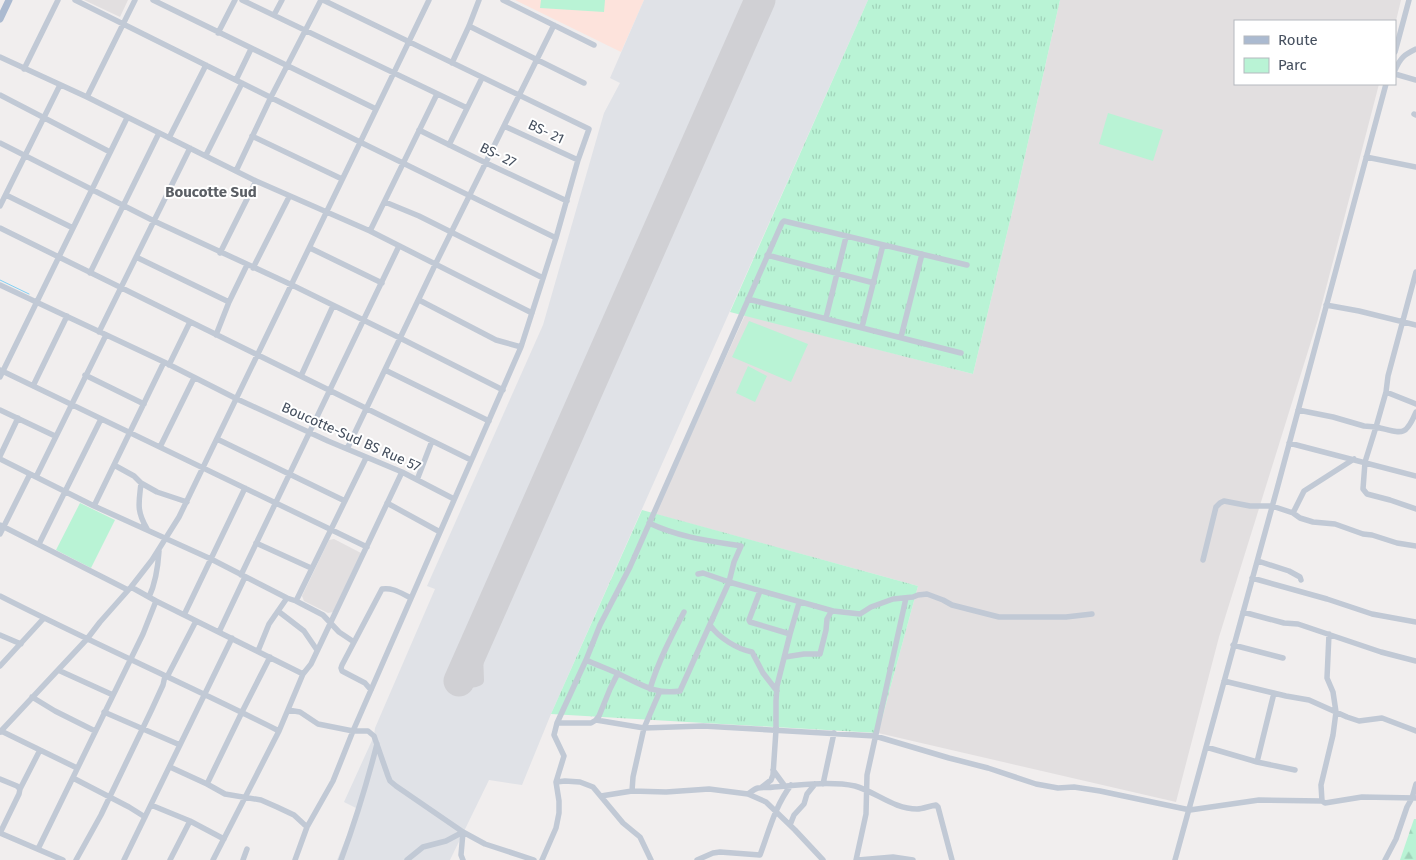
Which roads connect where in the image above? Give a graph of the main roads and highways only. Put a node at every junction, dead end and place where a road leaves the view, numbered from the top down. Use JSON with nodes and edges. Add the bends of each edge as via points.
{"nodes":[{"id":1,"x":9,"y":0,"type":"edge"},
{"id":2,"x":1,"y":15,"type":"edge"}],
"edges":[{"from":1,"to":2,"type":"main road"}]}
